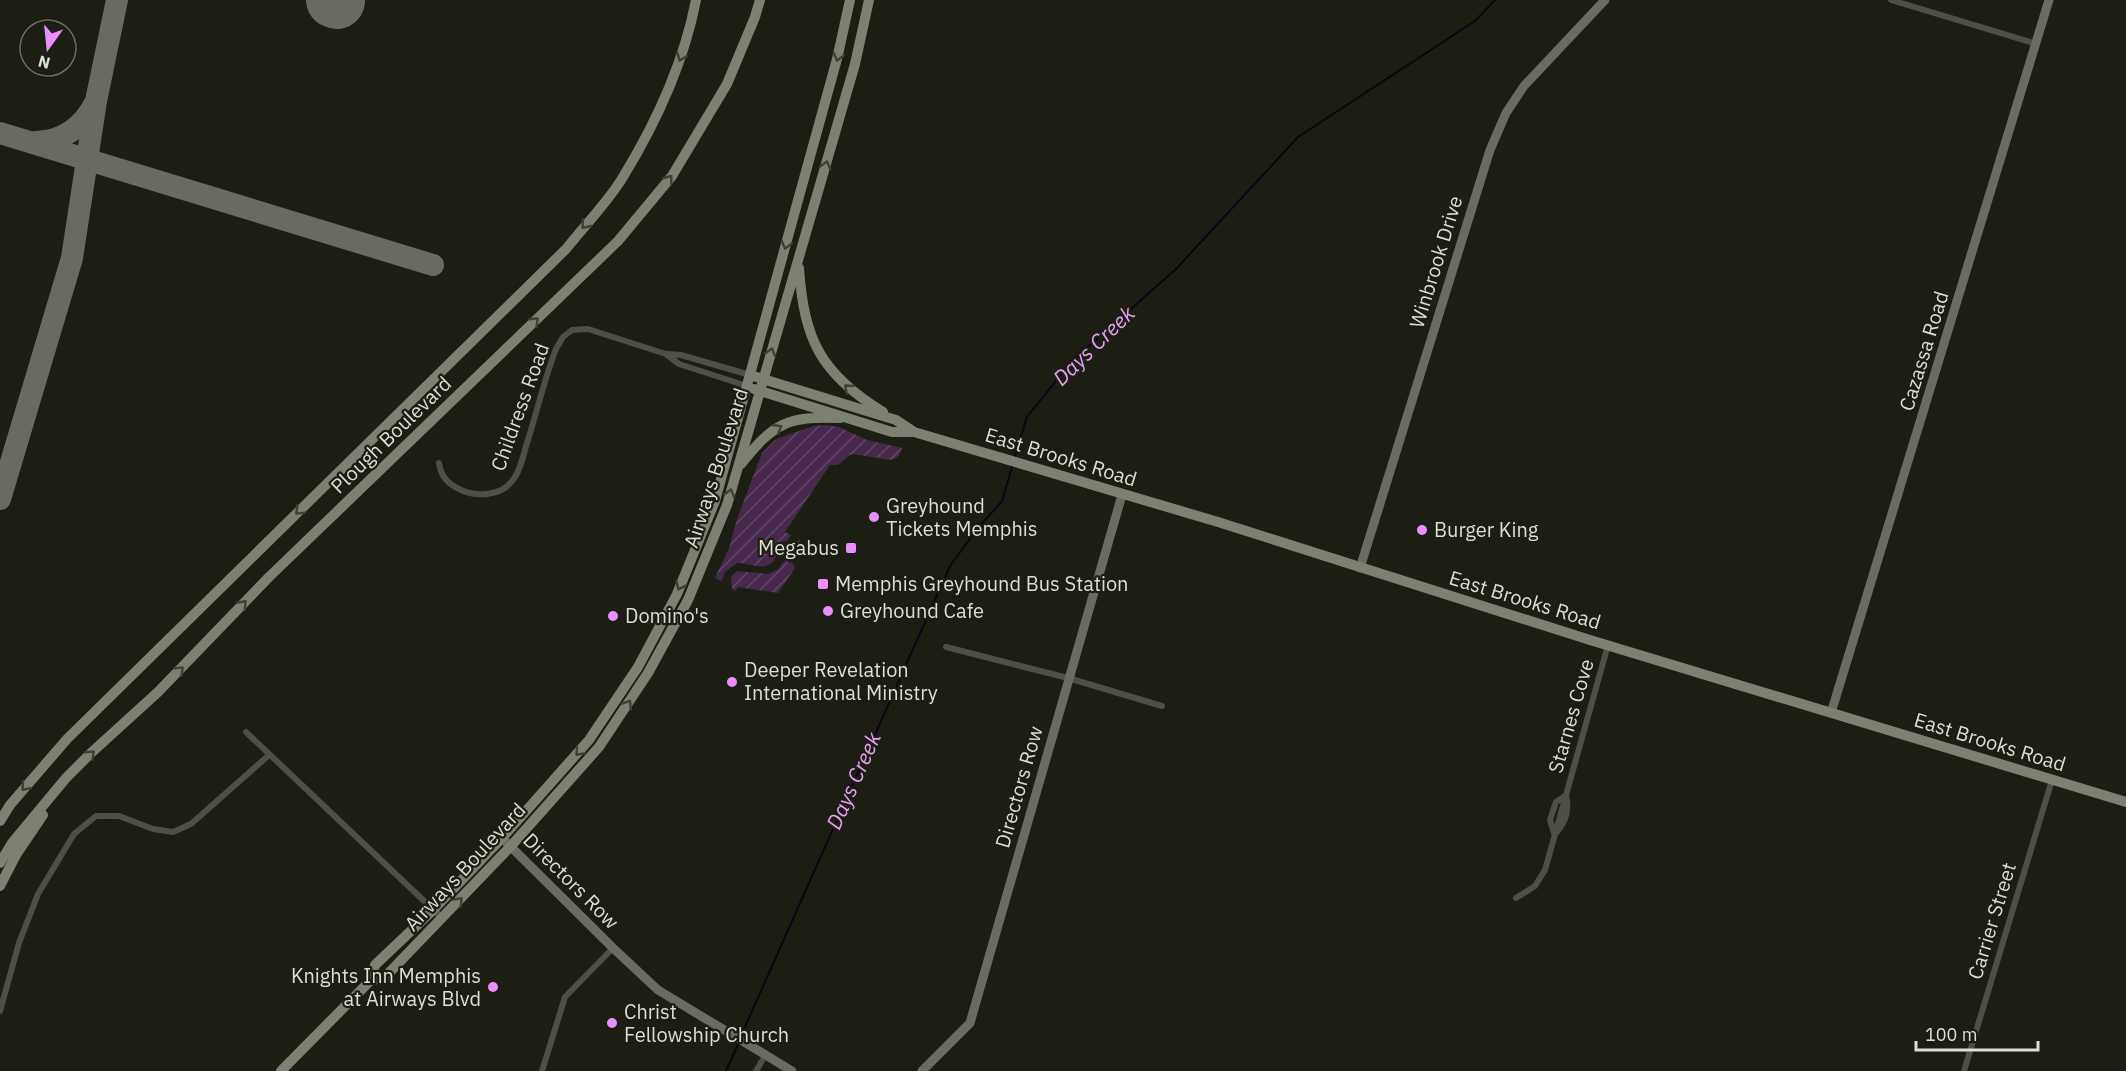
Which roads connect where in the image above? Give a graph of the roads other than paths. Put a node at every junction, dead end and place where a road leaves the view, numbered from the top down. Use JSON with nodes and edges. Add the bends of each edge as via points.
{"nodes":[{"id":1,"x":696,"y":0,"type":"edge"},
{"id":2,"x":760,"y":0,"type":"edge"},
{"id":3,"x":850,"y":0,"type":"edge"},
{"id":4,"x":869,"y":0,"type":"edge"},
{"id":5,"x":1605,"y":0,"type":"edge"},
{"id":6,"x":1891,"y":0,"type":"edge"},
{"id":7,"x":2049,"y":0,"type":"edge"},
{"id":8,"x":2037,"y":44,"type":"junction"},
{"id":9,"x":799,"y":261,"type":"junction"},
{"id":10,"x":572,"y":330,"type":"joint"},
{"id":11,"x":666,"y":354,"type":"junction"},
{"id":12,"x":750,"y":375,"type":"junction"},
{"id":13,"x":764,"y":378,"type":"junction"},
{"id":14,"x":747,"y":386,"type":"junction"},
{"id":15,"x":759,"y":391,"type":"junction"},
{"id":16,"x":846,"y":418,"type":"junction"},
{"id":17,"x":896,"y":420,"type":"junction"},
{"id":18,"x":914,"y":432,"type":"junction"},
{"id":19,"x":439,"y":463,"type":"dead end"},
{"id":20,"x":737,"y":469,"type":"junction"},
{"id":21,"x":1122,"y":495,"type":"junction"},
{"id":22,"x":711,"y":513,"type":"junction"},
{"id":23,"x":723,"y":518,"type":"junction"},
{"id":24,"x":1360,"y":568,"type":"junction"},
{"id":25,"x":1608,"y":645,"type":"junction"},
{"id":26,"x":946,"y":647,"type":"dead end"},
{"id":27,"x":1068,"y":678,"type":"junction"},
{"id":28,"x":1162,"y":706,"type":"dead end"},
{"id":29,"x":1831,"y":713,"type":"junction"},
{"id":30,"x":246,"y":732,"type":"dead end"},
{"id":31,"x":269,"y":755,"type":"junction"},
{"id":32,"x":66,"y":778,"type":"junction"},
{"id":33,"x":2052,"y":780,"type":"junction"},
{"id":34,"x":1566,"y":796,"type":"junction"},
{"id":35,"x":2126,"y":802,"type":"edge"},
{"id":36,"x":10,"y":805,"type":"junction"},
{"id":37,"x":0,"y":816,"type":"edge"},
{"id":38,"x":0,"y":821,"type":"edge"},
{"id":39,"x":1555,"y":835,"type":"junction"},
{"id":40,"x":502,"y":838,"type":"junction"},
{"id":41,"x":511,"y":846,"type":"junction"},
{"id":42,"x":0,"y":863,"type":"edge"},
{"id":43,"x":0,"y":886,"type":"edge"},
{"id":44,"x":1516,"y":898,"type":"dead end"},
{"id":45,"x":434,"y":910,"type":"junction"},
{"id":46,"x":442,"y":918,"type":"junction"},
{"id":47,"x":613,"y":948,"type":"junction"},
{"id":48,"x":370,"y":981,"type":"junction"},
{"id":49,"x":0,"y":1011,"type":"edge"},
{"id":50,"x":765,"y":1056,"type":"junction"},
{"id":51,"x":281,"y":1071,"type":"edge"},
{"id":52,"x":542,"y":1071,"type":"edge"},
{"id":53,"x":756,"y":1071,"type":"edge"},
{"id":54,"x":792,"y":1071,"type":"edge"},
{"id":55,"x":922,"y":1071,"type":"edge"},
{"id":56,"x":1964,"y":1071,"type":"edge"}],
"edges":[{"from":1,"to":36,"type":"main road","name":"Plough Boulevard","one_way":true,"via":[[684,51],[659,109],[623,178],[567,249],[67,739]]},
{"from":32,"to":2,"type":"main road","name":"Plough Boulevard","one_way":true,"via":[[618,241],[672,176],[721,94]]},
{"from":3,"to":12,"type":"main road","name":"Airways Boulevard","one_way":true},
{"from":9,"to":4,"type":"main road","name":"Airways Boulevard","one_way":true},
{"from":5,"to":24,"type":"street","name":"Winbrook Drive","via":[[1524,86],[1506,113],[1490,150]]},
{"from":6,"to":8,"type":"street"},
{"from":7,"to":8,"type":"street","name":"Cazassa Road"},
{"from":8,"to":29,"type":"street","name":"Cazassa Road"},
{"from":13,"to":9,"type":"main road","name":"Airways Boulevard","one_way":true},
{"from":17,"to":9,"type":"main road","one_way":true,"via":[[842,384],[823,359],[805,315]]},
{"from":10,"to":11,"type":"street","name":"East Brooks Road","via":[[595,331]]},
{"from":10,"to":19,"type":"street","name":"Childress Road","via":[[556,350],[511,483],[497,492],[474,494],[443,477]]},
{"from":11,"to":12,"type":"street","name":"East Brooks Road"},
{"from":11,"to":14,"type":"street","name":"East Brooks Road","via":[[680,364]]},
{"from":12,"to":13,"type":"main road","name":"East Brooks Road"},
{"from":12,"to":14,"type":"main road","name":"Airways Boulevard"},
{"from":13,"to":15,"type":"main road","name":"Airways Boulevard"},
{"from":13,"to":17,"type":"main road","name":"East Brooks Road"},
{"from":14,"to":15,"type":"main road","name":"East Brooks Road"},
{"from":14,"to":22,"type":"main road","name":"Airways Boulevard"},
{"from":15,"to":16,"type":"main road","name":"East Brooks Road"},
{"from":15,"to":20,"type":"main road","name":"Airways Boulevard"},
{"from":16,"to":18,"type":"main road","name":"East Brooks Road","via":[[892,432]]},
{"from":20,"to":16,"type":"main road","one_way":true,"via":[[764,438],[783,424],[811,417]]},
{"from":17,"to":18,"type":"main road","name":"East Brooks Road"},
{"from":18,"to":21,"type":"main road","name":"East Brooks Road"},
{"from":23,"to":20,"type":"main road","name":"Airways Boulevard","one_way":true},
{"from":21,"to":24,"type":"main road","name":"East Brooks Road"},
{"from":21,"to":27,"type":"street","name":"Directors Row"},
{"from":22,"to":23,"type":"main road"},
{"from":22,"to":40,"type":"main road","name":"Airways Boulevard","one_way":true,"via":[[677,594],[633,674],[590,740]]},
{"from":41,"to":23,"type":"main road","name":"Airways Boulevard","one_way":true,"via":[[599,747],[648,673],[688,600]]},
{"from":24,"to":25,"type":"main road","name":"East Brooks Road"},
{"from":25,"to":29,"type":"main road","name":"East Brooks Road"},
{"from":25,"to":34,"type":"street","name":"Starnes Cove"},
{"from":26,"to":27,"type":"street"},
{"from":27,"to":28,"type":"street"},
{"from":27,"to":55,"type":"street","name":"Directors Row","via":[[970,1023]]},
{"from":29,"to":33,"type":"main road","name":"East Brooks Road"},
{"from":30,"to":31,"type":"street"},
{"from":31,"to":45,"type":"street"},
{"from":31,"to":49,"type":"street","via":[[191,824],[173,832],[119,816],[96,816],[74,834],[38,894]]},
{"from":32,"to":42,"type":"main road","name":"Plough Boulevard"},
{"from":32,"to":43,"type":"main road"},
{"from":33,"to":35,"type":"main road","name":"East Brooks Road"},
{"from":33,"to":56,"type":"street","name":"Carrier Street"},
{"from":34,"to":39,"type":"street","name":"Starnes Cove","via":[[1567,816]]},
{"from":34,"to":39,"type":"street","name":"Starnes Cove","via":[[1556,802],[1550,820]]},
{"from":36,"to":37,"type":"main road"},
{"from":36,"to":38,"type":"main road","name":"Plough Boulevard"},
{"from":39,"to":44,"type":"street","name":"Starnes Cove","via":[[1542,878]]},
{"from":40,"to":41,"type":"street","name":"Directors Row"},
{"from":40,"to":45,"type":"main road","name":"Airways Boulevard"},
{"from":46,"to":41,"type":"main road","name":"Airways Boulevard","one_way":true},
{"from":41,"to":47,"type":"street","name":"Directors Row"},
{"from":45,"to":46,"type":"street"},
{"from":45,"to":48,"type":"main road","name":"Airways Boulevard","via":[[375,965]]},
{"from":46,"to":48,"type":"main road","name":"Airways Boulevard","via":[[385,977]]},
{"from":47,"to":50,"type":"street","name":"Directors Row","via":[[658,990]]},
{"from":47,"to":52,"type":"street","via":[[565,997]]},
{"from":48,"to":51,"type":"main road","name":"Airways Boulevard"},
{"from":50,"to":53,"type":"street"},
{"from":50,"to":54,"type":"street","name":"Directors Row"}]}
